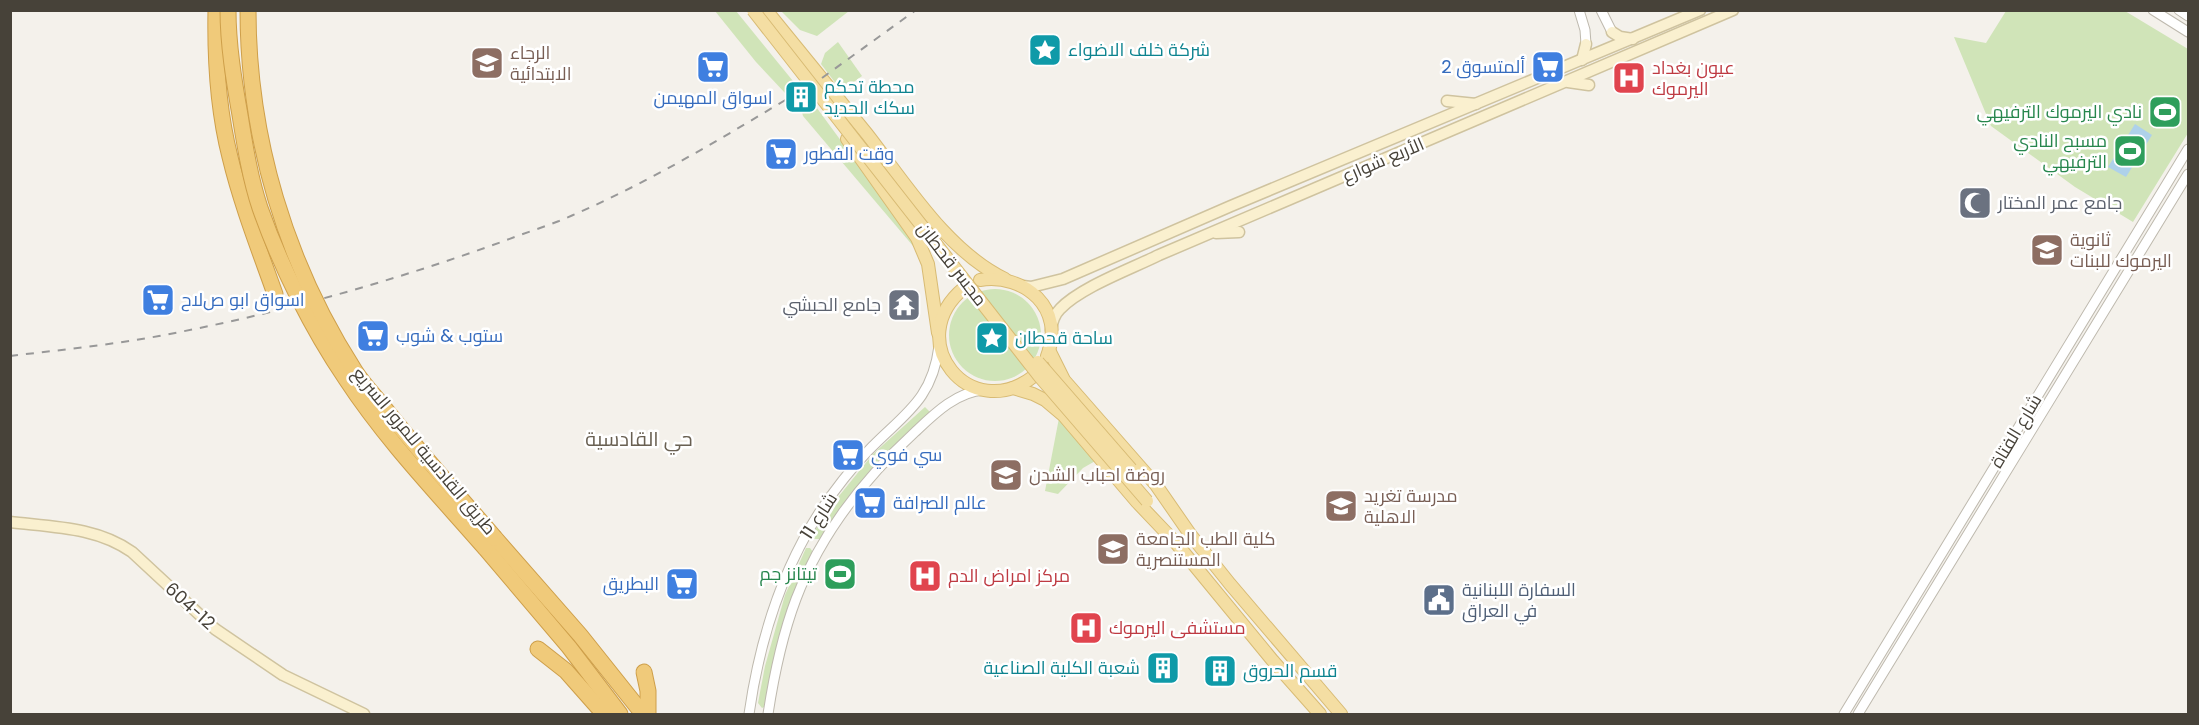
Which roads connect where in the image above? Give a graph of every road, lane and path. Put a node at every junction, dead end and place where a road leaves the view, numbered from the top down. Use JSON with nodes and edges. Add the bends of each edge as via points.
{"nodes":[{"id":1,"x":216,"y":10,"type":"edge"},
{"id":2,"x":228,"y":10,"type":"edge"},
{"id":3,"x":248,"y":10,"type":"edge"},
{"id":4,"x":746,"y":10,"type":"edge"},
{"id":5,"x":753,"y":10,"type":"edge"},
{"id":6,"x":759,"y":10,"type":"edge"},
{"id":7,"x":766,"y":10,"type":"edge"},
{"id":8,"x":1579,"y":10,"type":"edge"},
{"id":9,"x":1601,"y":10,"type":"edge"},
{"id":10,"x":1700,"y":10,"type":"edge"},
{"id":11,"x":1733,"y":10,"type":"edge"},
{"id":12,"x":2153,"y":10,"type":"edge"},
{"id":13,"x":2179,"y":10,"type":"edge"},
{"id":14,"x":2188,"y":16,"type":"edge"},
{"id":15,"x":1612,"y":32,"type":"joint"},
{"id":16,"x":2188,"y":32,"type":"edge"},
{"id":17,"x":1634,"y":39,"type":"junction"},
{"id":18,"x":1586,"y":44,"type":"joint"},
{"id":19,"x":1582,"y":60,"type":"junction"},
{"id":20,"x":1532,"y":81,"type":"junction"},
{"id":21,"x":1568,"y":82,"type":"junction"},
{"id":22,"x":1589,"y":85,"type":"dead end"},
{"id":23,"x":1513,"y":89,"type":"junction"},
{"id":24,"x":1535,"y":95,"type":"junction"},
{"id":25,"x":1447,"y":101,"type":"dead end"},
{"id":26,"x":1518,"y":102,"type":"junction"},
{"id":27,"x":1477,"y":104,"type":"junction"},
{"id":28,"x":2188,"y":149,"type":"edge"},
{"id":29,"x":2173,"y":175,"type":"junction"},
{"id":30,"x":2186,"y":179,"type":"edge"},
{"id":31,"x":1214,"y":203,"type":"dead end"},
{"id":32,"x":1231,"y":206,"type":"junction"},
{"id":33,"x":1239,"y":232,"type":"dead end"},
{"id":34,"x":1209,"y":233,"type":"junction"},
{"id":35,"x":1005,"y":279,"type":"junction"},
{"id":36,"x":980,"y":280,"type":"dead end"},
{"id":37,"x":1023,"y":286,"type":"junction"},
{"id":38,"x":964,"y":288,"type":"dead end"},
{"id":39,"x":275,"y":294,"type":"dead end"},
{"id":40,"x":1051,"y":331,"type":"junction"},
{"id":41,"x":938,"y":333,"type":"junction"},
{"id":42,"x":939,"y":346,"type":"junction"},
{"id":43,"x":1049,"y":350,"type":"junction"},
{"id":44,"x":1044,"y":362,"type":"dead end"},
{"id":45,"x":1034,"y":376,"type":"dead end"},
{"id":46,"x":1013,"y":388,"type":"junction"},
{"id":47,"x":984,"y":390,"type":"junction"},
{"id":48,"x":1150,"y":498,"type":"junction"},
{"id":49,"x":1974,"y":501,"type":"junction"},
{"id":50,"x":1985,"y":508,"type":"junction"},
{"id":51,"x":10,"y":522,"type":"edge"},
{"id":52,"x":1190,"y":534,"type":"junction"},
{"id":53,"x":804,"y":539,"type":"junction"},
{"id":54,"x":1176,"y":543,"type":"junction"},
{"id":55,"x":821,"y":549,"type":"junction"},
{"id":56,"x":538,"y":649,"type":"dead end"},
{"id":57,"x":644,"y":672,"type":"dead end"},
{"id":58,"x":364,"y":714,"type":"edge"},
{"id":59,"x":604,"y":714,"type":"edge"},
{"id":60,"x":620,"y":714,"type":"edge"},
{"id":61,"x":645,"y":714,"type":"edge"},
{"id":62,"x":749,"y":714,"type":"edge"},
{"id":63,"x":768,"y":714,"type":"edge"},
{"id":64,"x":1320,"y":714,"type":"edge"},
{"id":65,"x":1341,"y":714,"type":"edge"},
{"id":66,"x":1844,"y":714,"type":"edge"},
{"id":67,"x":1858,"y":714,"type":"edge"}],
"edges":[{"from":1,"to":39,"type":"highway","via":[[219,90],[230,158]]},
{"from":2,"to":60,"type":"highway","name":"طريق القادسية للمرور السريع","bridge":true,"via":[[235,86],[260,207],[313,325],[346,380],[394,444],[568,647]]},
{"from":3,"to":61,"type":"highway","name":"طريق القادسية للمرور السريع","bridge":true,"via":[[251,82],[276,203],[302,273],[328,323],[356,372],[405,434]]},
{"from":4,"to":41,"type":"main road","via":[[853,146],[917,238],[928,264]]},
{"from":5,"to":48,"type":"main road","name":"مجسر قحطان","bridge":true,"via":[[1040,377]]},
{"from":6,"to":48,"type":"main road","name":"مجسر قحطان","bridge":true},
{"from":7,"to":35,"type":"main road","via":[[935,220],[963,250]]},
{"from":8,"to":18,"type":"street"},
{"from":9,"to":15,"type":"street"},
{"from":10,"to":17,"type":"main road","name":"الأربع شوارع"},
{"from":11,"to":21,"type":"main road","name":"الأربع شوارع"},
{"from":12,"to":16,"type":"street"},
{"from":13,"to":14,"type":"street"},
{"from":15,"to":17,"type":"main road"},
{"from":17,"to":19,"type":"main road","name":"الأربع شوارع"},
{"from":18,"to":19,"type":"main road"},
{"from":19,"to":20,"type":"main road","name":"الأربع شوارع"},
{"from":20,"to":23,"type":"main road","name":"الأربع شوارع"},
{"from":20,"to":24,"type":"main road","via":[[1530,89]]},
{"from":21,"to":22,"type":"main road"},
{"from":21,"to":24,"type":"main road","name":"الأربع شوارع"},
{"from":23,"to":26,"type":"main road"},
{"from":23,"to":27,"type":"main road","name":"الأربع شوارع"},
{"from":24,"to":26,"type":"main road","name":"الأربع شوارع"},
{"from":25,"to":27,"type":"main road"},
{"from":26,"to":34,"type":"main road","name":"الأربع شوارع","via":[[1422,149]]},
{"from":27,"to":32,"type":"main road","name":"الأربع شوارع"},
{"from":28,"to":29,"type":"street","name":"شارع الفتاة"},
{"from":29,"to":30,"type":"street"},
{"from":29,"to":49,"type":"street","name":"شارع الفتاة"},
{"from":30,"to":50,"type":"street","name":"شارع الفتاة"},
{"from":31,"to":32,"type":"main road"},
{"from":32,"to":37,"type":"main road","name":"الأربع شوارع","via":[[1063,279]]},
{"from":33,"to":34,"type":"main road"},
{"from":34,"to":40,"type":"main road","name":"الأربع شوارع","via":[[1080,294],[1060,310]]},
{"from":35,"to":36,"type":"main road"},
{"from":35,"to":37,"type":"main road"},
{"from":37,"to":40,"type":"main road","via":[[1040,300]]},
{"from":38,"to":41,"type":"main road","via":[[946,307]]},
{"from":40,"to":43,"type":"main road"},
{"from":41,"to":42,"type":"main road"},
{"from":42,"to":47,"type":"main road","via":[[955,375]]},
{"from":42,"to":53,"type":"street","name":"شارع 11","via":[[932,379],[920,400],[856,464]]},
{"from":43,"to":44,"type":"main road"},
{"from":43,"to":52,"type":"main road","via":[[1064,380],[1164,495]]},
{"from":45,"to":46,"type":"main road"},
{"from":46,"to":47,"type":"main road"},
{"from":46,"to":54,"type":"main road","via":[[1056,408]]},
{"from":47,"to":55,"type":"street","name":"شارع 11","via":[[945,406],[899,447],[869,480]]},
{"from":48,"to":52,"type":"main road","name":"مجسر قحطان"},
{"from":48,"to":54,"type":"main road","name":"مجسر قحطان"},
{"from":49,"to":50,"type":"street"},
{"from":49,"to":66,"type":"street","name":"شارع الفتاة"},
{"from":50,"to":67,"type":"street","name":"شارع الفتاة"},
{"from":51,"to":58,"type":"main road","name":"604-12","via":[[84,530],[119,543],[216,629],[283,675]]},
{"from":52,"to":65,"type":"main road"},
{"from":53,"to":55,"type":"street"},
{"from":53,"to":62,"type":"street","name":"شارع 11","via":[[768,626],[755,670]]},
{"from":54,"to":64,"type":"main road"},
{"from":55,"to":63,"type":"street","name":"شارع 11","via":[[783,639]]},
{"from":56,"to":59,"type":"highway","via":[[566,671]]},
{"from":57,"to":61,"type":"highway","via":[[648,691]]}]}
